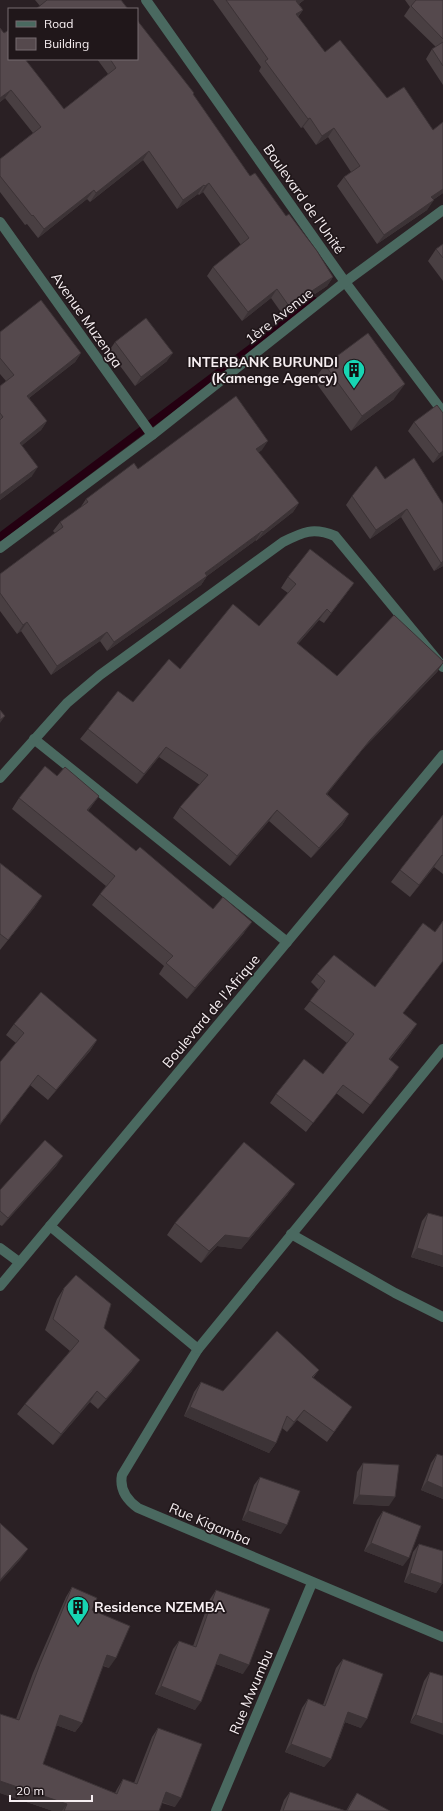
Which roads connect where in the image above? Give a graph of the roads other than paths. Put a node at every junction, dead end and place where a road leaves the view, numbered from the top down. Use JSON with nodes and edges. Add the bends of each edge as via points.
{"nodes":[{"id":1,"x":146,"y":0,"type":"edge"},
{"id":2,"x":443,"y":210,"type":"edge"},
{"id":3,"x":0,"y":222,"type":"edge"},
{"id":4,"x":345,"y":282,"type":"junction"},
{"id":5,"x":443,"y":412,"type":"edge"},
{"id":6,"x":152,"y":435,"type":"junction"},
{"id":7,"x":0,"y":548,"type":"edge"},
{"id":8,"x":443,"y":667,"type":"edge"},
{"id":9,"x":34,"y":739,"type":"junction"},
{"id":10,"x":443,"y":755,"type":"edge"},
{"id":11,"x":0,"y":778,"type":"edge"},
{"id":12,"x":287,"y":942,"type":"junction"},
{"id":13,"x":443,"y":1049,"type":"edge"},
{"id":14,"x":50,"y":1226,"type":"junction"},
{"id":15,"x":291,"y":1234,"type":"junction"},
{"id":16,"x":0,"y":1248,"type":"edge"},
{"id":17,"x":19,"y":1262,"type":"junction"},
{"id":18,"x":0,"y":1286,"type":"edge"},
{"id":19,"x":443,"y":1317,"type":"edge"},
{"id":20,"x":198,"y":1349,"type":"junction"},
{"id":21,"x":312,"y":1583,"type":"junction"},
{"id":22,"x":443,"y":1637,"type":"edge"},
{"id":23,"x":216,"y":1811,"type":"edge"}],
"edges":[{"from":1,"to":4,"type":"street","name":"Boulevard de l'Unité"},
{"from":2,"to":4,"type":"street","name":"1ère Avenue"},
{"from":3,"to":6,"type":"street","name":"Avenue Muzenga"},
{"from":4,"to":5,"type":"street","name":"Boulevard de l'Unité"},
{"from":4,"to":6,"type":"street","name":"1ère Avenue"},
{"from":6,"to":7,"type":"street","name":"1ère Avenue"},
{"from":8,"to":9,"type":"street","via":[[335,536],[322,530],[305,531],[282,542],[100,675],[67,703]]},
{"from":9,"to":11,"type":"street"},
{"from":9,"to":12,"type":"street"},
{"from":10,"to":12,"type":"street","name":"Boulevard de l'Afrique"},
{"from":12,"to":14,"type":"street","name":"Boulevard de l'Afrique"},
{"from":13,"to":15,"type":"street","name":"Rue Kigamba"},
{"from":14,"to":17,"type":"street","name":"Boulevard de l'Afrique"},
{"from":14,"to":20,"type":"street"},
{"from":15,"to":19,"type":"street"},
{"from":15,"to":20,"type":"street","name":"Rue Kigamba"},
{"from":16,"to":17,"type":"street"},
{"from":17,"to":18,"type":"street","name":"Boulevard de l'Afrique"},
{"from":20,"to":21,"type":"street","name":"Rue Kigamba","via":[[122,1475],[120,1483],[124,1493],[138,1508]]},
{"from":21,"to":22,"type":"street","name":"Rue Kigamba"},
{"from":21,"to":23,"type":"street","name":"Rue Mwumbu"}]}
